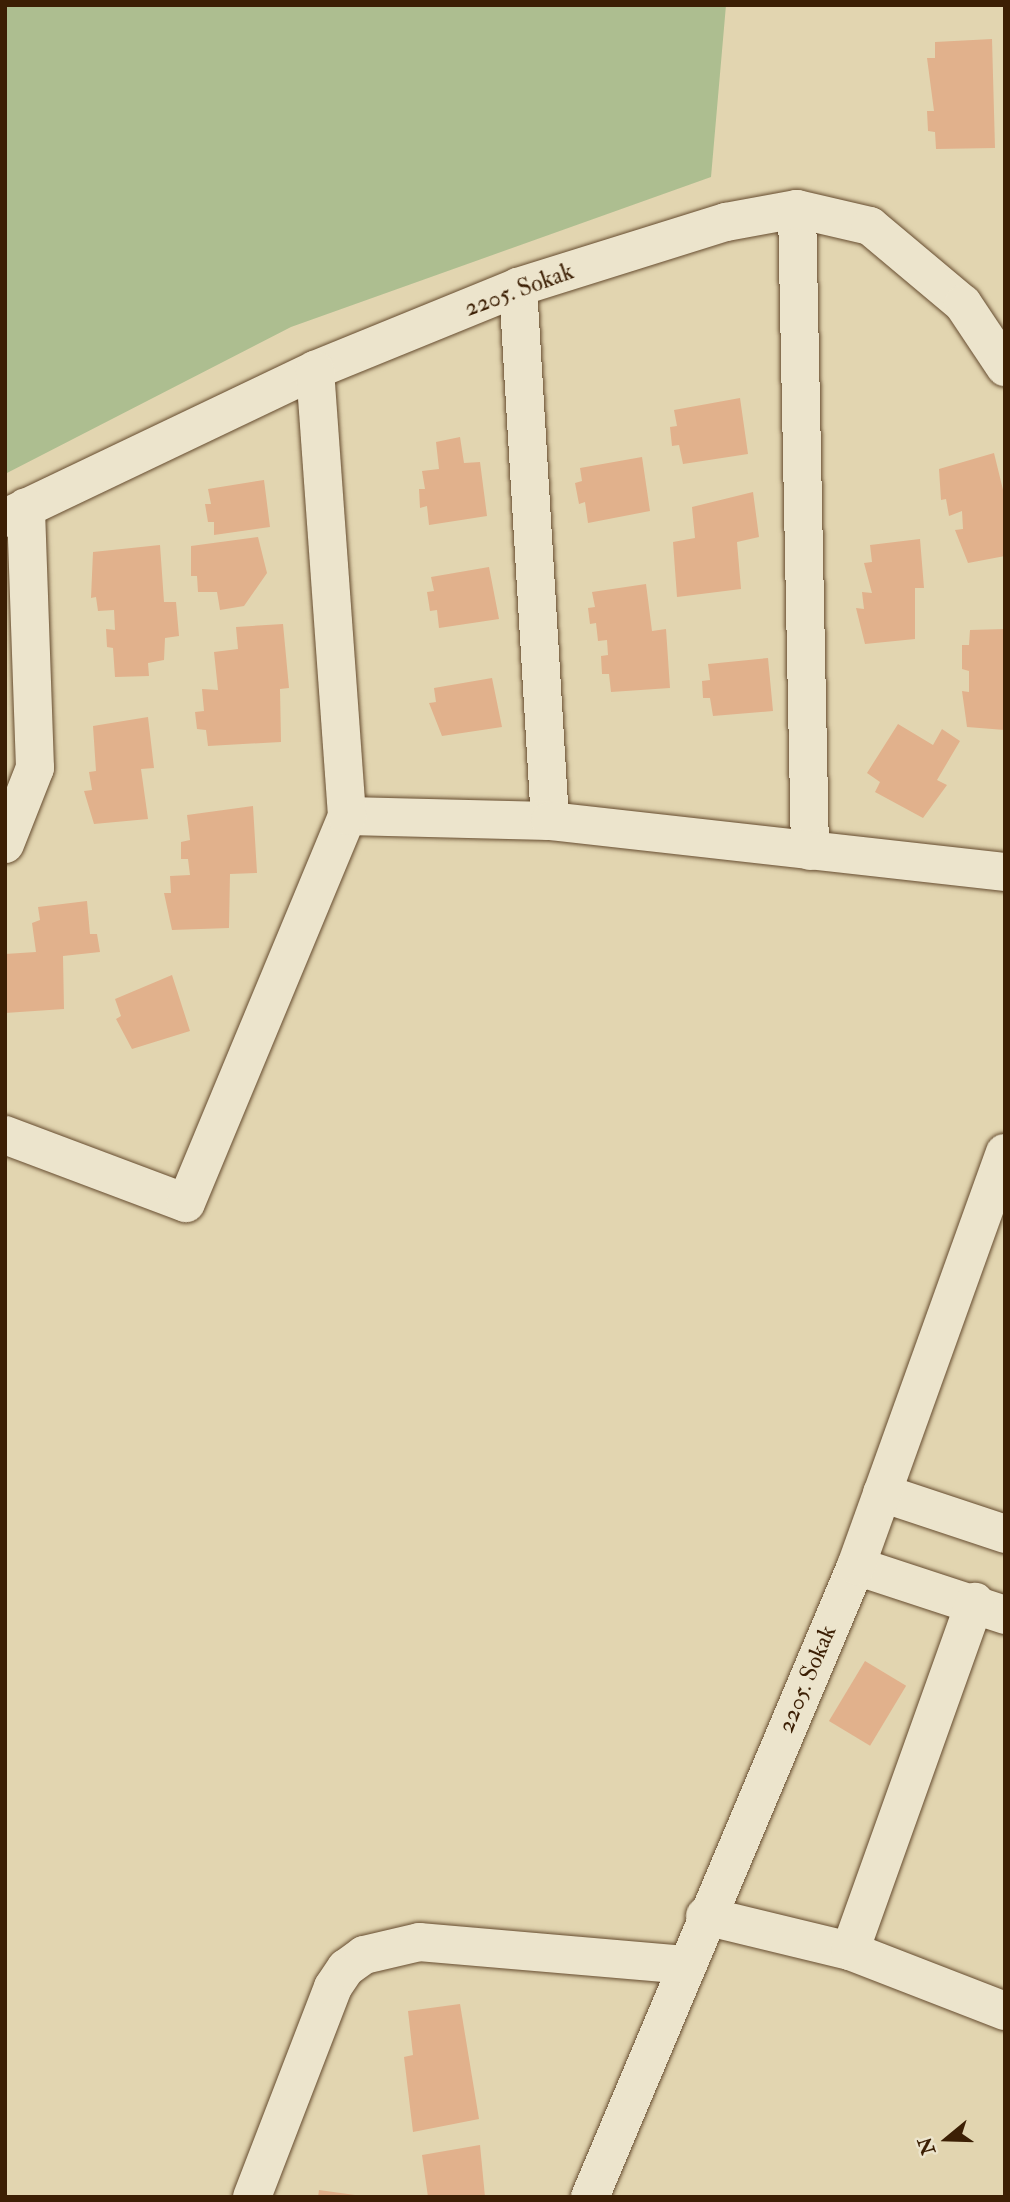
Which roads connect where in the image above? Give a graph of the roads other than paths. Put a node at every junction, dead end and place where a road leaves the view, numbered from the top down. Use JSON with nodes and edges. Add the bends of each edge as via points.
{"nodes":[{"id":1,"x":797,"y":209,"type":"junction"},
{"id":2,"x":519,"y":287,"type":"junction"},
{"id":3,"x":1005,"y":367,"type":"edge"},
{"id":4,"x":315,"y":370,"type":"junction"},
{"id":5,"x":15,"y":513,"type":"edge"},
{"id":6,"x":347,"y":816,"type":"junction"},
{"id":7,"x":551,"y":821,"type":"junction"},
{"id":8,"x":5,"y":844,"type":"edge"},
{"id":9,"x":810,"y":851,"type":"junction"},
{"id":10,"x":1005,"y":872,"type":"edge"},
{"id":11,"x":5,"y":1135,"type":"edge"},
{"id":12,"x":1005,"y":1153,"type":"edge"},
{"id":13,"x":882,"y":1493,"type":"junction"},
{"id":14,"x":1005,"y":1534,"type":"edge"},
{"id":15,"x":856,"y":1566,"type":"junction"},
{"id":16,"x":990,"y":1609,"type":"edge"},
{"id":17,"x":705,"y":1916,"type":"junction"},
{"id":18,"x":850,"y":1951,"type":"junction"},
{"id":19,"x":684,"y":1965,"type":"junction"},
{"id":20,"x":1005,"y":2011,"type":"edge"},
{"id":21,"x":252,"y":2197,"type":"edge"},
{"id":22,"x":590,"y":2197,"type":"edge"}],
"edges":[{"from":1,"to":2,"type":"street","name":"2205. Sokak","via":[[726,222]]},
{"from":1,"to":3,"type":"street","name":"2205. Sokak","via":[[870,226],[963,304]]},
{"from":1,"to":9,"type":"street"},
{"from":2,"to":4,"type":"street","name":"2205. Sokak"},
{"from":2,"to":7,"type":"street"},
{"from":4,"to":5,"type":"street","name":"2205. Sokak"},
{"from":4,"to":6,"type":"street"},
{"from":5,"to":8,"type":"street","via":[[35,768]]},
{"from":6,"to":7,"type":"street"},
{"from":6,"to":11,"type":"street","via":[[186,1203]]},
{"from":7,"to":9,"type":"street"},
{"from":9,"to":10,"type":"street"},
{"from":12,"to":13,"type":"street","name":"2205. Sokak"},
{"from":13,"to":14,"type":"street"},
{"from":13,"to":15,"type":"street","name":"2205. Sokak"},
{"from":15,"to":16,"type":"street"},
{"from":15,"to":17,"type":"street","name":"2205. Sokak"},
{"from":16,"to":18,"type":"street"},
{"from":17,"to":18,"type":"street"},
{"from":17,"to":19,"type":"street","name":"2205. Sokak"},
{"from":18,"to":20,"type":"street"},
{"from":19,"to":21,"type":"street","via":[[419,1942],[364,1955],[346,1968],[333,1987]]},
{"from":19,"to":22,"type":"street","name":"2205. Sokak"}]}
